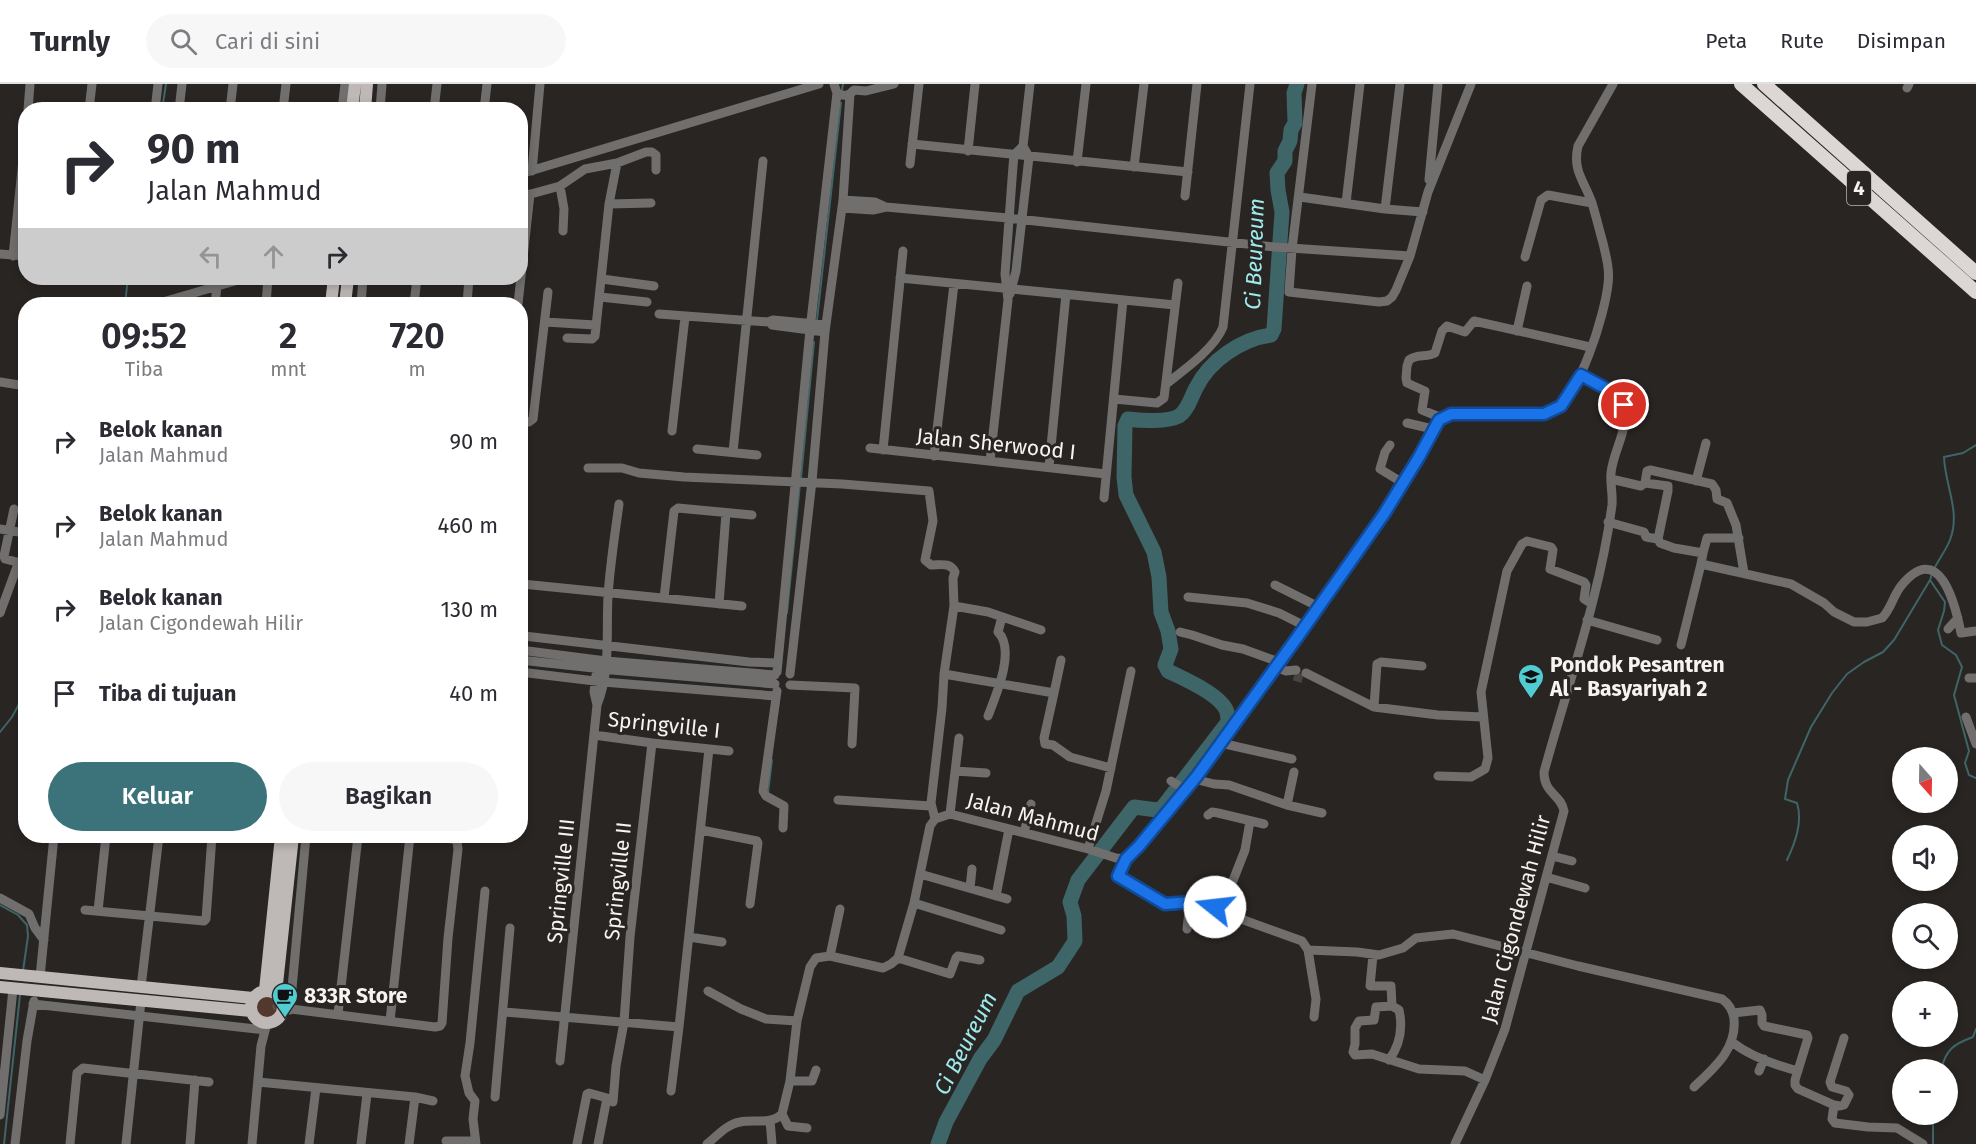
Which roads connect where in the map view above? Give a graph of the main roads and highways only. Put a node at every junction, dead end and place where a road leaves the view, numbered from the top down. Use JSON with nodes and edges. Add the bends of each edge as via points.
{"nodes":[{"id":1,"x":355,"y":84,"type":"edge"},
{"id":2,"x":367,"y":84,"type":"edge"},
{"id":3,"x":1741,"y":84,"type":"edge"},
{"id":4,"x":1764,"y":84,"type":"edge"},
{"id":5,"x":353,"y":102,"type":"edge"},
{"id":6,"x":366,"y":102,"type":"edge"},
{"id":7,"x":1976,"y":273,"type":"edge"},
{"id":8,"x":1976,"y":292,"type":"edge"},
{"id":9,"x":281,"y":843,"type":"edge"},
{"id":10,"x":292,"y":843,"type":"edge"},
{"id":11,"x":0,"y":973,"type":"edge"},
{"id":12,"x":18,"y":991,"type":"edge"},
{"id":13,"x":270,"y":992,"type":"junction"},
{"id":14,"x":252,"y":1005,"type":"junction"}],
"edges":[{"from":1,"to":5,"type":"main road"},
{"from":2,"to":6,"type":"main road"},
{"from":3,"to":8,"type":"highway","number":"4"},
{"from":4,"to":7,"type":"highway","number":"4"},
{"from":9,"to":13,"type":"main road"},
{"from":10,"to":13,"type":"main road"},
{"from":11,"to":14,"type":"main road","via":[[141,987]]},
{"from":12,"to":14,"type":"main road"},
{"from":13,"to":14,"type":"main road","via":[[257,993]]},
{"from":13,"to":14,"type":"main road","via":[[287,1009],[277,1020],[266,1026],[257,1020]]}]}
